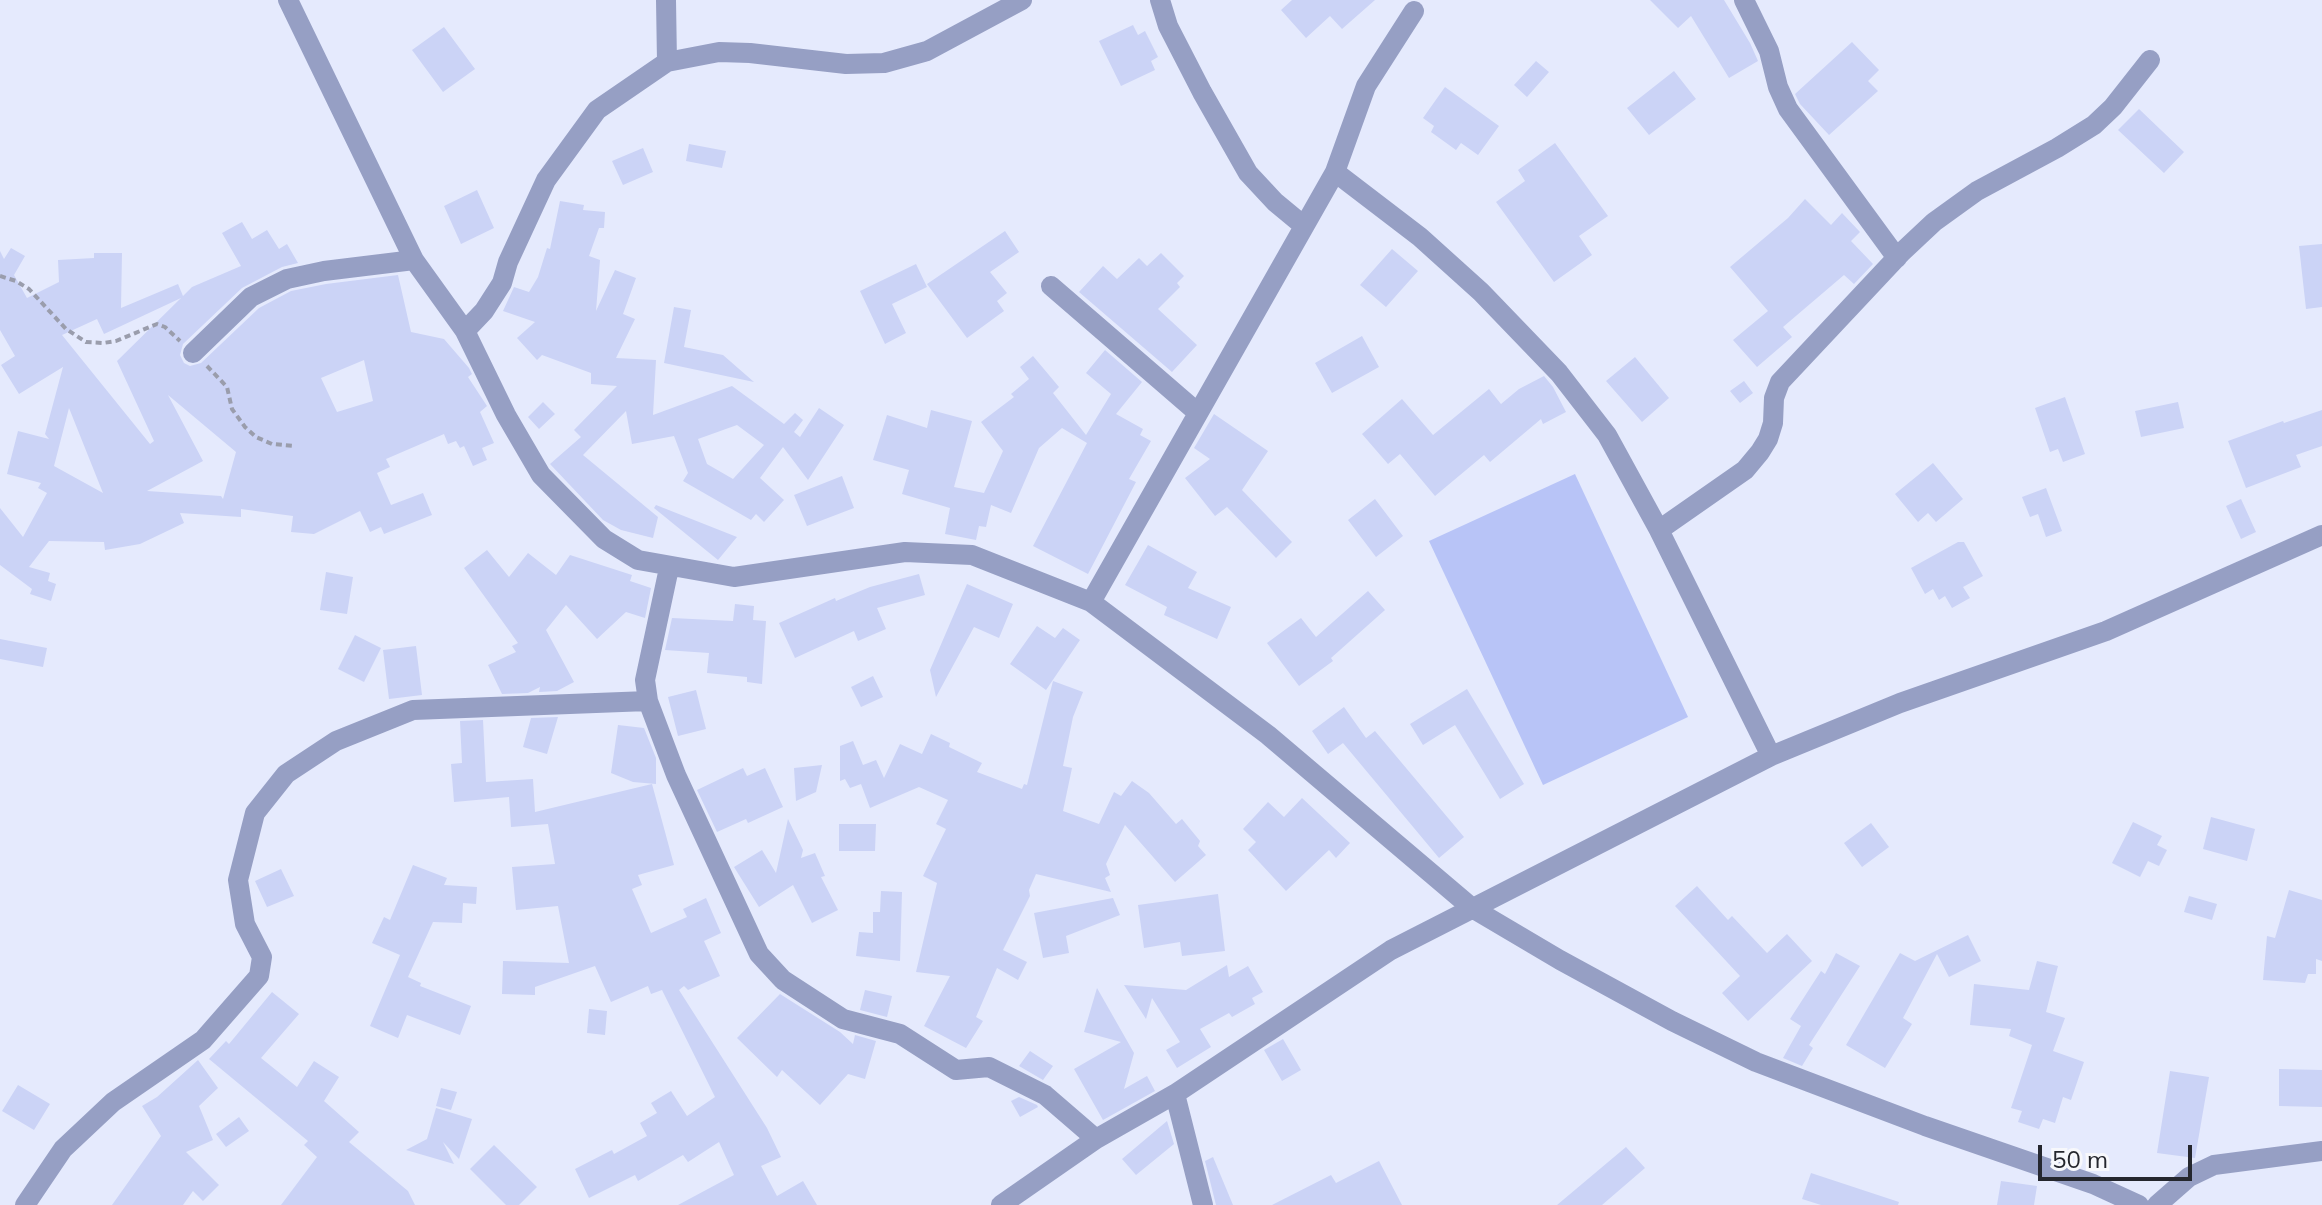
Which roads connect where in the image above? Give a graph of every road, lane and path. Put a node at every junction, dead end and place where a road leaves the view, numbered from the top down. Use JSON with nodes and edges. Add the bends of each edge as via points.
{"nodes":[{"id":1,"x":288,"y":0,"type":"edge"},
{"id":2,"x":666,"y":0,"type":"edge"},
{"id":3,"x":1022,"y":0,"type":"edge"},
{"id":4,"x":1160,"y":0,"type":"edge"},
{"id":5,"x":1744,"y":0,"type":"edge"},
{"id":6,"x":1414,"y":11,"type":"dead end"},
{"id":7,"x":2150,"y":60,"type":"dead end"},
{"id":8,"x":667,"y":62,"type":"junction"},
{"id":9,"x":1335,"y":172,"type":"junction"},
{"id":10,"x":1304,"y":226,"type":"junction"},
{"id":11,"x":1897,"y":258,"type":"junction"},
{"id":12,"x":414,"y":260,"type":"junction"},
{"id":13,"x":0,"y":276,"type":"edge"},
{"id":14,"x":1051,"y":286,"type":"dead end"},
{"id":15,"x":465,"y":331,"type":"junction"},
{"id":16,"x":193,"y":353,"type":"junction"},
{"id":17,"x":1198,"y":413,"type":"junction"},
{"id":18,"x":295,"y":446,"type":"dead end"},
{"id":19,"x":1659,"y":530,"type":"junction"},
{"id":20,"x":2322,"y":535,"type":"edge"},
{"id":21,"x":669,"y":568,"type":"junction"},
{"id":22,"x":1091,"y":602,"type":"junction"},
{"id":23,"x":648,"y":701,"type":"junction"},
{"id":24,"x":1771,"y":756,"type":"junction"},
{"id":25,"x":1472,"y":908,"type":"junction"},
{"id":26,"x":1175,"y":1094,"type":"junction"},
{"id":27,"x":1096,"y":1139,"type":"junction"},
{"id":28,"x":2322,"y":1151,"type":"edge"},
{"id":29,"x":25,"y":1205,"type":"edge"},
{"id":30,"x":1001,"y":1205,"type":"edge"},
{"id":31,"x":1203,"y":1205,"type":"edge"},
{"id":32,"x":2139,"y":1205,"type":"edge"},
{"id":33,"x":2157,"y":1205,"type":"edge"}],
"edges":[{"from":1,"to":12,"type":"street"},
{"from":2,"to":8,"type":"street"},
{"from":3,"to":8,"type":"street","via":[[927,51],[884,63],[719,52]]},
{"from":4,"to":10,"type":"street","via":[[1168,26],[1248,173]]},
{"from":5,"to":11,"type":"street","via":[[1765,40],[1788,109]]},
{"from":6,"to":9,"type":"street","via":[[1366,86]]},
{"from":7,"to":11,"type":"street","via":[[2094,125],[1977,191]]},
{"from":8,"to":15,"type":"street","via":[[597,110],[546,180],[502,283]]},
{"from":9,"to":10,"type":"street"},
{"from":9,"to":19,"type":"street","via":[[1481,292],[1559,373],[1607,435]]},
{"from":10,"to":17,"type":"street"},
{"from":11,"to":19,"type":"street","via":[[1780,382],[1768,439],[1745,470]]},
{"from":12,"to":15,"type":"street"},
{"from":12,"to":16,"type":"street","via":[[287,279],[251,297]]},
{"from":13,"to":16,"type":"path","via":[[29,289],[66,329],[86,342],[116,341],[157,324]]},
{"from":14,"to":17,"type":"street"},
{"from":15,"to":21,"type":"street","via":[[541,475],[604,539],[638,560]]},
{"from":16,"to":18,"type":"path","via":[[227,387],[232,409],[245,427],[272,444]]},
{"from":17,"to":22,"type":"street"},
{"from":19,"to":24,"type":"street"},
{"from":20,"to":24,"type":"street","via":[[2106,631],[1900,703]]},
{"from":21,"to":22,"type":"street","via":[[734,577],[905,552],[972,555]]},
{"from":21,"to":23,"type":"street","via":[[645,680]]},
{"from":22,"to":25,"type":"street","via":[[1268,735]]},
{"from":23,"to":27,"type":"street","via":[[676,775],[759,954],[783,980],[843,1019],[900,1034],[956,1070],[989,1067],[1045,1095]]},
{"from":23,"to":29,"type":"street","via":[[413,710],[336,741],[286,774],[255,813],[238,880],[245,924],[262,957],[259,976],[203,1040],[113,1102],[63,1149]]},
{"from":24,"to":25,"type":"street"},
{"from":25,"to":26,"type":"street","via":[[1391,950]]},
{"from":25,"to":32,"type":"street","via":[[1756,1062]]},
{"from":26,"to":27,"type":"street"},
{"from":26,"to":31,"type":"street"},
{"from":27,"to":30,"type":"street"},
{"from":28,"to":33,"type":"street","via":[[2214,1165],[2189,1177]]}]}
